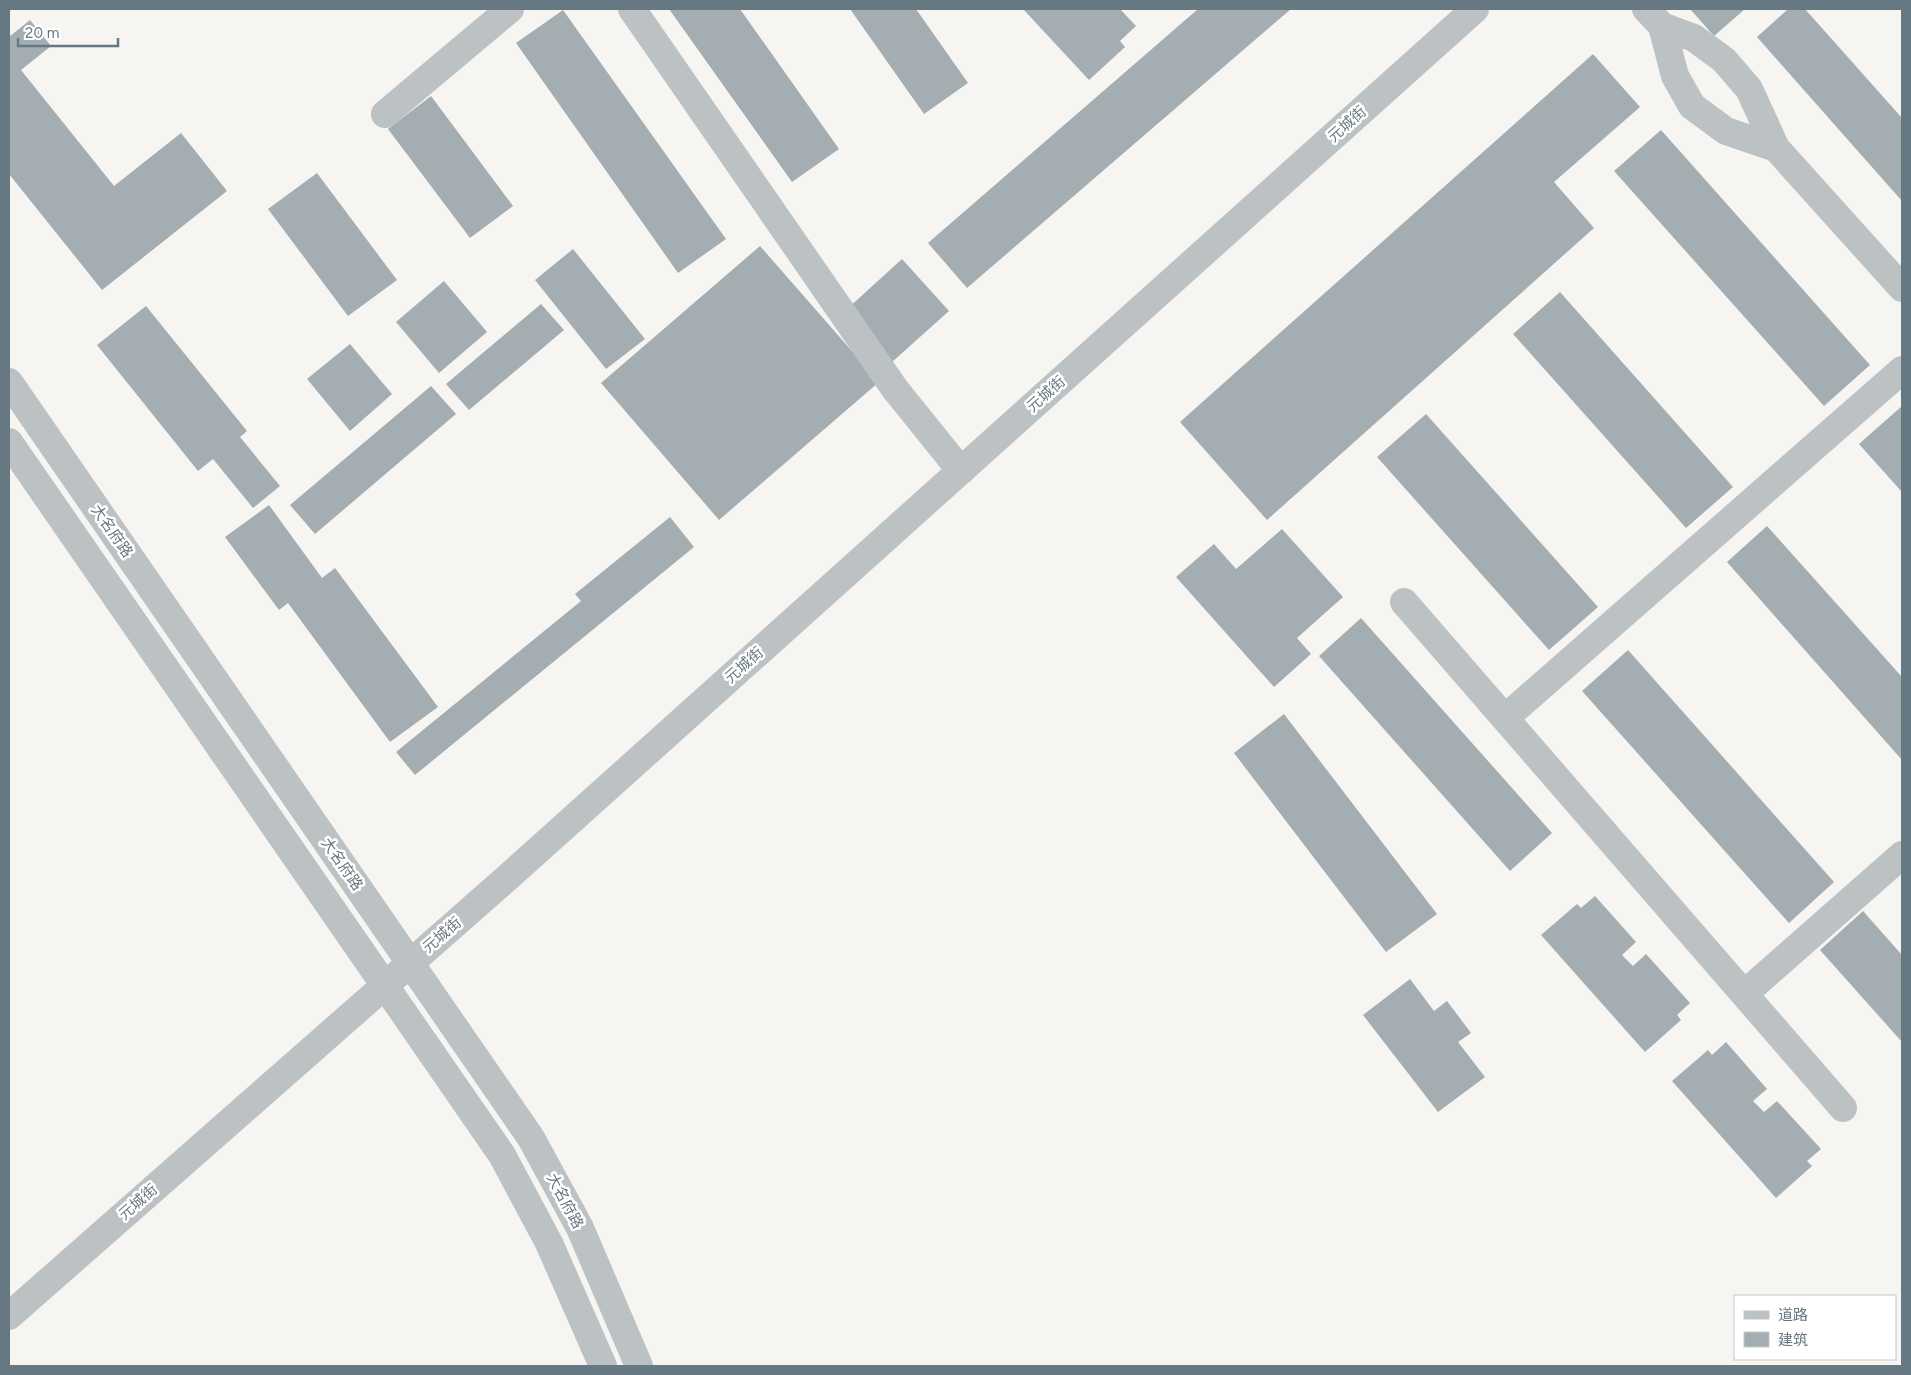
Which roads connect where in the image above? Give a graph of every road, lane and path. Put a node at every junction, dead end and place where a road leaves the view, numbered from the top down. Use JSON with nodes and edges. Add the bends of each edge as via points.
{"nodes":[{"id":1,"x":510,"y":9,"type":"edge"},
{"id":2,"x":632,"y":9,"type":"edge"},
{"id":3,"x":1475,"y":9,"type":"edge"},
{"id":4,"x":1654,"y":18,"type":"edge"},
{"id":5,"x":385,"y":114,"type":"dead end"},
{"id":6,"x":1776,"y":148,"type":"junction"},
{"id":7,"x":1902,"y":288,"type":"edge"},
{"id":8,"x":1902,"y":370,"type":"edge"},
{"id":9,"x":9,"y":382,"type":"edge"},
{"id":10,"x":9,"y":442,"type":"edge"},
{"id":11,"x":961,"y":470,"type":"junction"},
{"id":12,"x":1404,"y":602,"type":"dead end"},
{"id":13,"x":1506,"y":718,"type":"junction"},
{"id":14,"x":1902,"y":855,"type":"edge"},
{"id":15,"x":410,"y":963,"type":"junction"},
{"id":16,"x":385,"y":986,"type":"junction"},
{"id":17,"x":1744,"y":994,"type":"junction"},
{"id":18,"x":1844,"y":1108,"type":"dead end"},
{"id":19,"x":9,"y":1316,"type":"edge"},
{"id":20,"x":603,"y":1366,"type":"edge"},
{"id":21,"x":639,"y":1366,"type":"edge"}],
"edges":[{"from":1,"to":5,"type":"street"},
{"from":2,"to":11,"type":"street","via":[[895,389]]},
{"from":3,"to":11,"type":"street","name":"元城街"},
{"from":4,"to":6,"type":"street","via":[[1694,38],[1724,60],[1749,89]]},
{"from":4,"to":6,"type":"street","via":[[1675,76],[1692,106],[1726,131]]},
{"from":6,"to":7,"type":"street"},
{"from":8,"to":13,"type":"street"},
{"from":9,"to":15,"type":"street","name":"大名府路"},
{"from":10,"to":16,"type":"street"},
{"from":11,"to":15,"type":"street","name":"元城街"},
{"from":12,"to":13,"type":"street"},
{"from":13,"to":17,"type":"street"},
{"from":14,"to":17,"type":"street"},
{"from":15,"to":16,"type":"street","name":"元城街"},
{"from":15,"to":21,"type":"street","name":"大名府路","via":[[531,1138],[580,1228]]},
{"from":16,"to":19,"type":"street","name":"元城街"},
{"from":16,"to":20,"type":"street","via":[[502,1155],[549,1244]]},
{"from":17,"to":18,"type":"street"}]}
